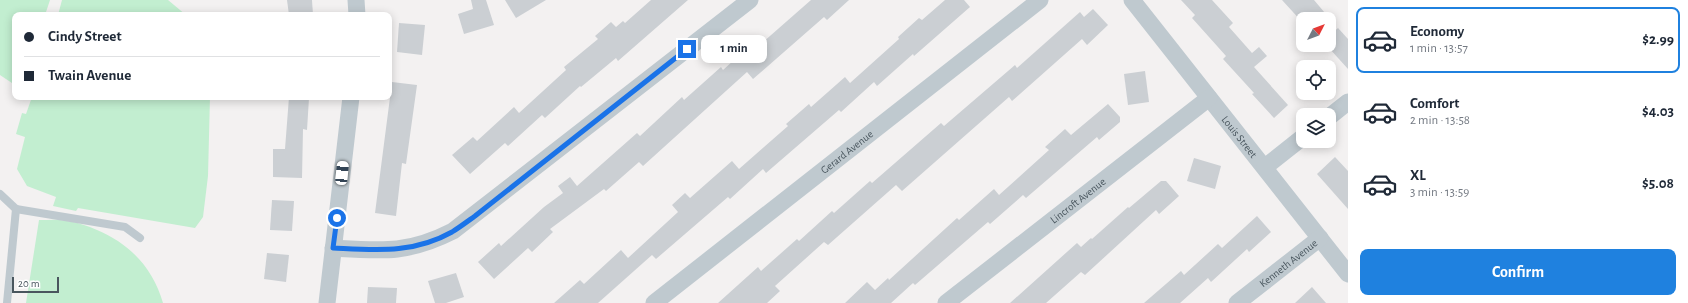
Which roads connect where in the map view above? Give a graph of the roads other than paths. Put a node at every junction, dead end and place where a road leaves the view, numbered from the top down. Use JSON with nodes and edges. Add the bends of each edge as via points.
{"nodes":[{"id":1,"x":356,"y":0,"type":"edge"},
{"id":2,"x":750,"y":0,"type":"edge"},
{"id":3,"x":1040,"y":0,"type":"edge"},
{"id":4,"x":1132,"y":0,"type":"edge"},
{"id":5,"x":357,"y":12,"type":"edge"},
{"id":6,"x":1209,"y":98,"type":"junction"},
{"id":7,"x":351,"y":100,"type":"edge"},
{"id":8,"x":1348,"y":102,"type":"edge"},
{"id":9,"x":1336,"y":111,"type":"edge"},
{"id":10,"x":1296,"y":143,"type":"edge"},
{"id":11,"x":1265,"y":167,"type":"junction"},
{"id":12,"x":0,"y":194,"type":"edge"},
{"id":13,"x":16,"y":210,"type":"junction"},
{"id":14,"x":140,"y":238,"type":"dead end"},
{"id":15,"x":1320,"y":238,"type":"junction"},
{"id":16,"x":333,"y":248,"type":"junction"},
{"id":17,"x":1348,"y":274,"type":"edge"},
{"id":18,"x":7,"y":303,"type":"edge"},
{"id":19,"x":327,"y":303,"type":"edge"},
{"id":20,"x":654,"y":303,"type":"edge"},
{"id":21,"x":946,"y":303,"type":"edge"},
{"id":22,"x":1237,"y":303,"type":"edge"}],
"edges":[{"from":1,"to":5,"type":"street"},
{"from":2,"to":16,"type":"street","via":[[453,231],[433,241],[400,250]]},
{"from":3,"to":20,"type":"street","name":"Gerard Avenue"},
{"from":4,"to":6,"type":"street","name":"Louis Street"},
{"from":6,"to":11,"type":"street","name":"Louis Street"},
{"from":6,"to":21,"type":"street","name":"Lincroft Avenue"},
{"from":7,"to":16,"type":"street"},
{"from":8,"to":9,"type":"street"},
{"from":10,"to":11,"type":"street"},
{"from":11,"to":15,"type":"street","name":"Louis Street"},
{"from":12,"to":13,"type":"lane"},
{"from":13,"to":14,"type":"lane","via":[[125,227]]},
{"from":13,"to":18,"type":"lane"},
{"from":15,"to":17,"type":"street","name":"Louis Street"},
{"from":15,"to":22,"type":"street","name":"Kenneth Avenue"},
{"from":16,"to":19,"type":"street"}]}
